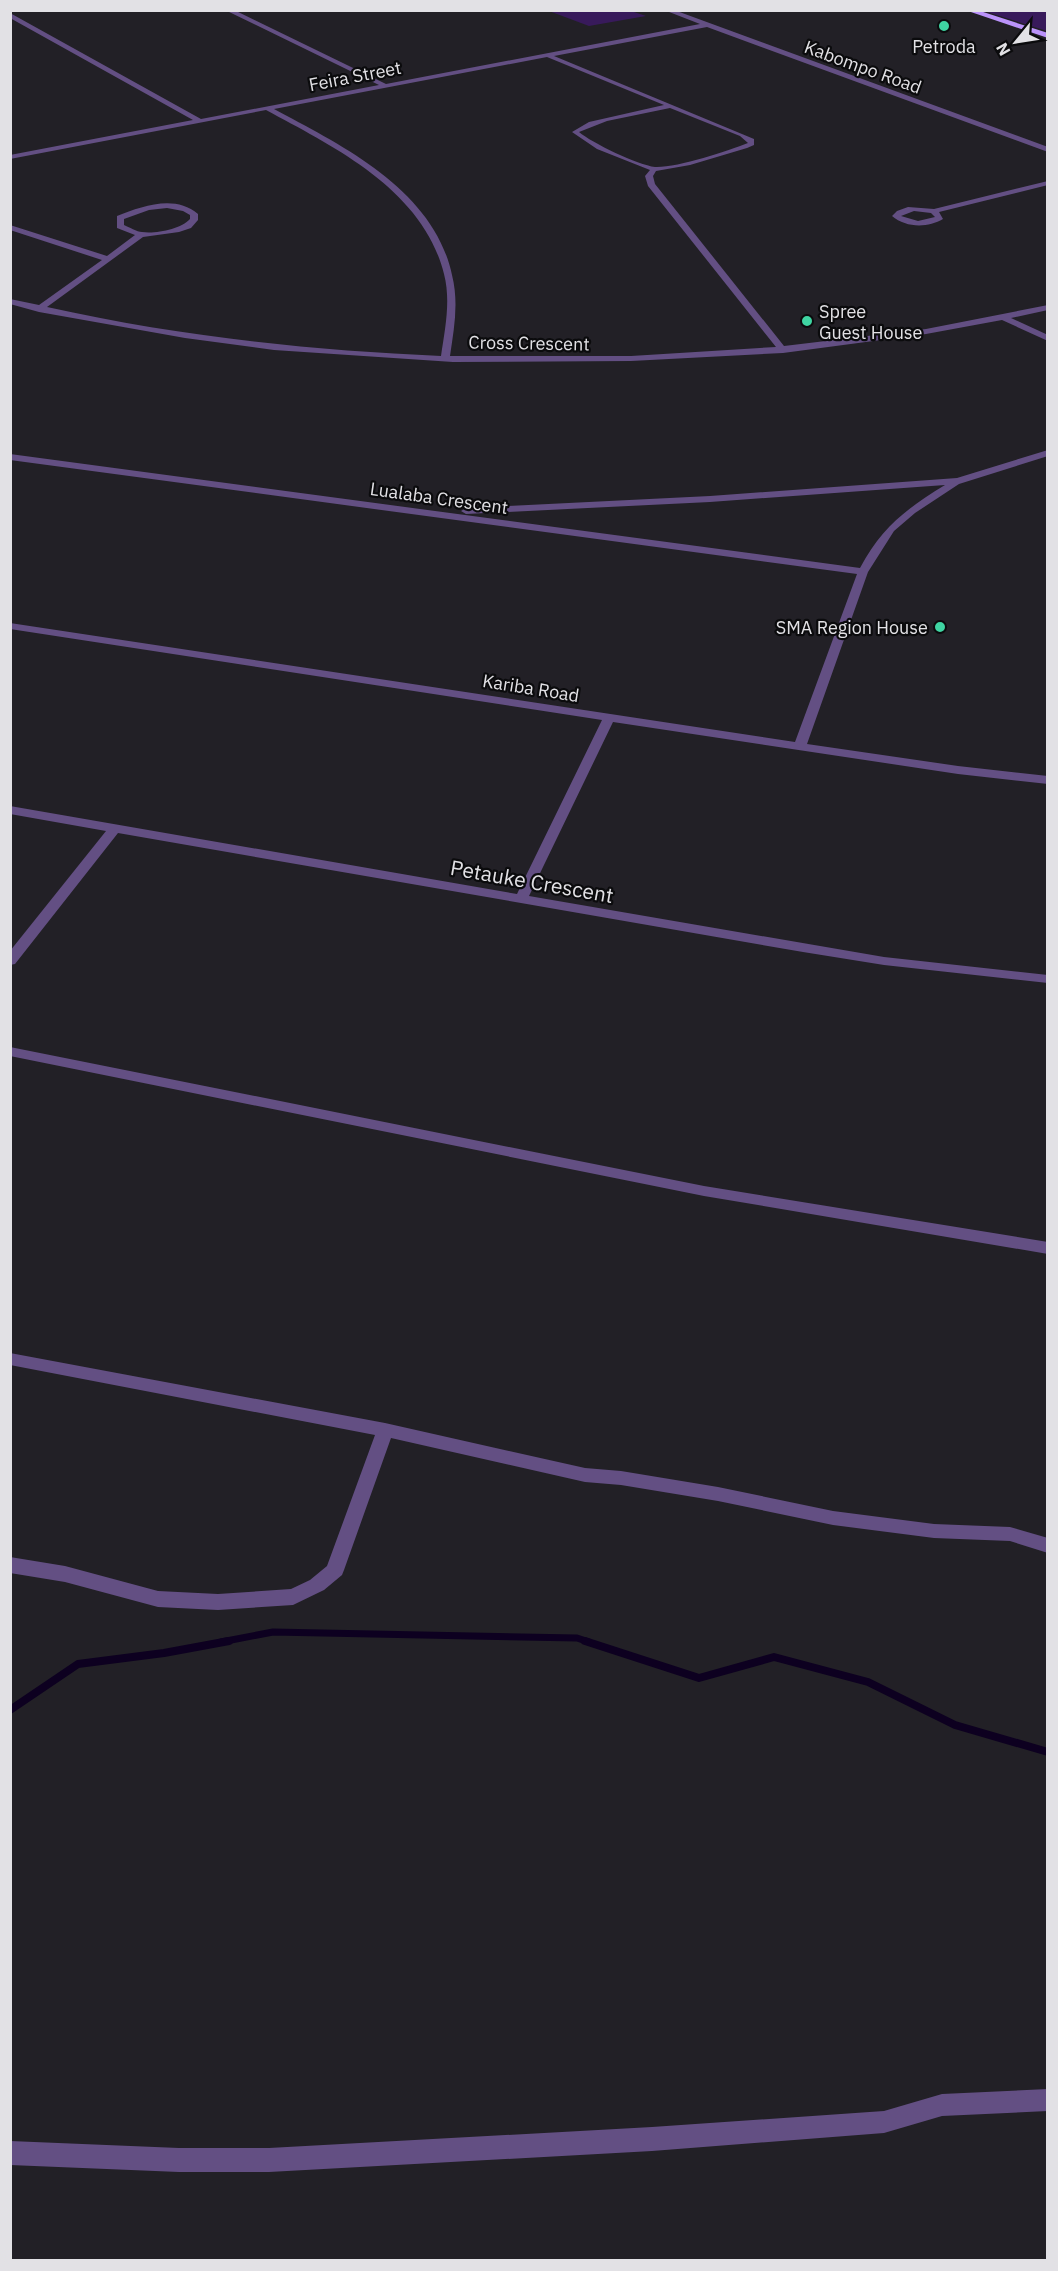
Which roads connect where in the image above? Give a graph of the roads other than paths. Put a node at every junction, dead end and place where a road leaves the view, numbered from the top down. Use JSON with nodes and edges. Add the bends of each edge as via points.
{"nodes":[{"id":1,"x":228,"y":10,"type":"edge"},
{"id":2,"x":668,"y":10,"type":"edge"},
{"id":3,"x":968,"y":10,"type":"edge"},
{"id":4,"x":10,"y":15,"type":"edge"},
{"id":5,"x":706,"y":25,"type":"junction"},
{"id":6,"x":1047,"y":36,"type":"edge"},
{"id":7,"x":547,"y":55,"type":"junction"},
{"id":8,"x":384,"y":85,"type":"junction"},
{"id":9,"x":670,"y":106,"type":"junction"},
{"id":10,"x":267,"y":108,"type":"junction"},
{"id":11,"x":200,"y":121,"type":"junction"},
{"id":12,"x":1047,"y":150,"type":"edge"},
{"id":13,"x":10,"y":157,"type":"edge"},
{"id":14,"x":654,"y":169,"type":"junction"},
{"id":15,"x":1047,"y":183,"type":"edge"},
{"id":16,"x":934,"y":211,"type":"junction"},
{"id":17,"x":10,"y":227,"type":"edge"},
{"id":18,"x":141,"y":235,"type":"junction"},
{"id":19,"x":107,"y":259,"type":"junction"},
{"id":20,"x":10,"y":301,"type":"edge"},
{"id":21,"x":1047,"y":307,"type":"edge"},
{"id":22,"x":39,"y":309,"type":"junction"},
{"id":23,"x":1004,"y":318,"type":"junction"},
{"id":24,"x":1047,"y":339,"type":"edge"},
{"id":25,"x":783,"y":350,"type":"junction"},
{"id":26,"x":445,"y":358,"type":"junction"},
{"id":27,"x":1047,"y":453,"type":"edge"},
{"id":28,"x":10,"y":457,"type":"edge"},
{"id":29,"x":958,"y":481,"type":"junction"},
{"id":30,"x":510,"y":510,"type":"junction"},
{"id":31,"x":418,"y":512,"type":"junction"},
{"id":32,"x":504,"y":524,"type":"junction"},
{"id":33,"x":863,"y":572,"type":"junction"},
{"id":34,"x":10,"y":626,"type":"edge"},
{"id":35,"x":609,"y":718,"type":"junction"},
{"id":36,"x":800,"y":746,"type":"junction"},
{"id":37,"x":1047,"y":780,"type":"edge"},
{"id":38,"x":10,"y":810,"type":"edge"},
{"id":39,"x":114,"y":828,"type":"junction"},
{"id":40,"x":522,"y":898,"type":"junction"},
{"id":41,"x":10,"y":961,"type":"edge"},
{"id":42,"x":1047,"y":979,"type":"edge"},
{"id":43,"x":10,"y":1051,"type":"edge"},
{"id":44,"x":1047,"y":1248,"type":"edge"},
{"id":45,"x":10,"y":1359,"type":"edge"},
{"id":46,"x":385,"y":1430,"type":"junction"},
{"id":47,"x":1047,"y":1546,"type":"edge"},
{"id":48,"x":10,"y":1565,"type":"edge"},
{"id":49,"x":1047,"y":2100,"type":"edge"},
{"id":50,"x":10,"y":2153,"type":"edge"}],
"edges":[{"from":1,"to":8,"type":"street"},
{"from":2,"to":5,"type":"street","name":"Kabompo Road"},
{"from":3,"to":6,"type":"highway"},
{"from":4,"to":11,"type":"street"},
{"from":5,"to":7,"type":"street","name":"Feira Street"},
{"from":5,"to":12,"type":"street","name":"Kabompo Road"},
{"from":7,"to":8,"type":"street","name":"Feira Street"},
{"from":7,"to":9,"type":"street"},
{"from":8,"to":10,"type":"street","name":"Feira Street"},
{"from":9,"to":14,"type":"street","via":[[595,123],[575,132],[602,148]]},
{"from":9,"to":14,"type":"street","via":[[742,135],[752,144]]},
{"from":10,"to":11,"type":"street","name":"Feira Street"},
{"from":10,"to":26,"type":"street","via":[[342,148],[410,202],[435,239],[448,275],[452,313]]},
{"from":11,"to":13,"type":"street","name":"Feira Street"},
{"from":14,"to":25,"type":"street","via":[[648,176],[651,184]]},
{"from":15,"to":16,"type":"street"},
{"from":16,"to":16,"type":"street","via":[[940,217],[931,222],[905,221],[896,216],[909,209]]},
{"from":17,"to":19,"type":"street"},
{"from":18,"to":18,"type":"street","via":[[188,226],[194,214],[188,208],[169,206],[120,218],[120,226]]},
{"from":18,"to":19,"type":"street"},
{"from":19,"to":22,"type":"street"},
{"from":20,"to":22,"type":"street","name":"Cross Crescent"},
{"from":21,"to":23,"type":"street","name":"Cross Crescent"},
{"from":22,"to":26,"type":"street","name":"Cross Crescent","via":[[226,341]]},
{"from":23,"to":24,"type":"street"},
{"from":23,"to":25,"type":"street","name":"Cross Crescent"},
{"from":25,"to":26,"type":"street","name":"Cross Crescent","via":[[594,360]]},
{"from":27,"to":29,"type":"street"},
{"from":28,"to":31,"type":"street","name":"Lualaba Crescent"},
{"from":29,"to":30,"type":"street"},
{"from":29,"to":33,"type":"street","via":[[893,524]]},
{"from":30,"to":31,"type":"street"},
{"from":30,"to":32,"type":"street"},
{"from":31,"to":32,"type":"street","name":"Lualaba Crescent"},
{"from":32,"to":33,"type":"street","name":"Lualaba Crescent"},
{"from":33,"to":36,"type":"street"},
{"from":34,"to":35,"type":"street","name":"Kariba Road"},
{"from":35,"to":36,"type":"street","name":"Kariba Road"},
{"from":35,"to":40,"type":"street"},
{"from":36,"to":37,"type":"street","name":"Kariba Road"},
{"from":38,"to":39,"type":"street","name":"Petauke Crescent"},
{"from":39,"to":40,"type":"street","name":"Petauke Crescent"},
{"from":39,"to":41,"type":"street"},
{"from":40,"to":42,"type":"street","name":"Petauke Crescent","via":[[884,961]]},
{"from":43,"to":44,"type":"street","via":[[704,1191]]},
{"from":45,"to":46,"type":"street"},
{"from":46,"to":47,"type":"street","via":[[585,1475],[718,1494],[833,1518],[934,1531],[1010,1534]]},
{"from":46,"to":48,"type":"street","via":[[334,1570],[317,1585],[293,1597],[218,1602],[158,1599],[65,1574]]},
{"from":49,"to":50,"type":"street","via":[[942,2105],[884,2122],[269,2160]]}]}
